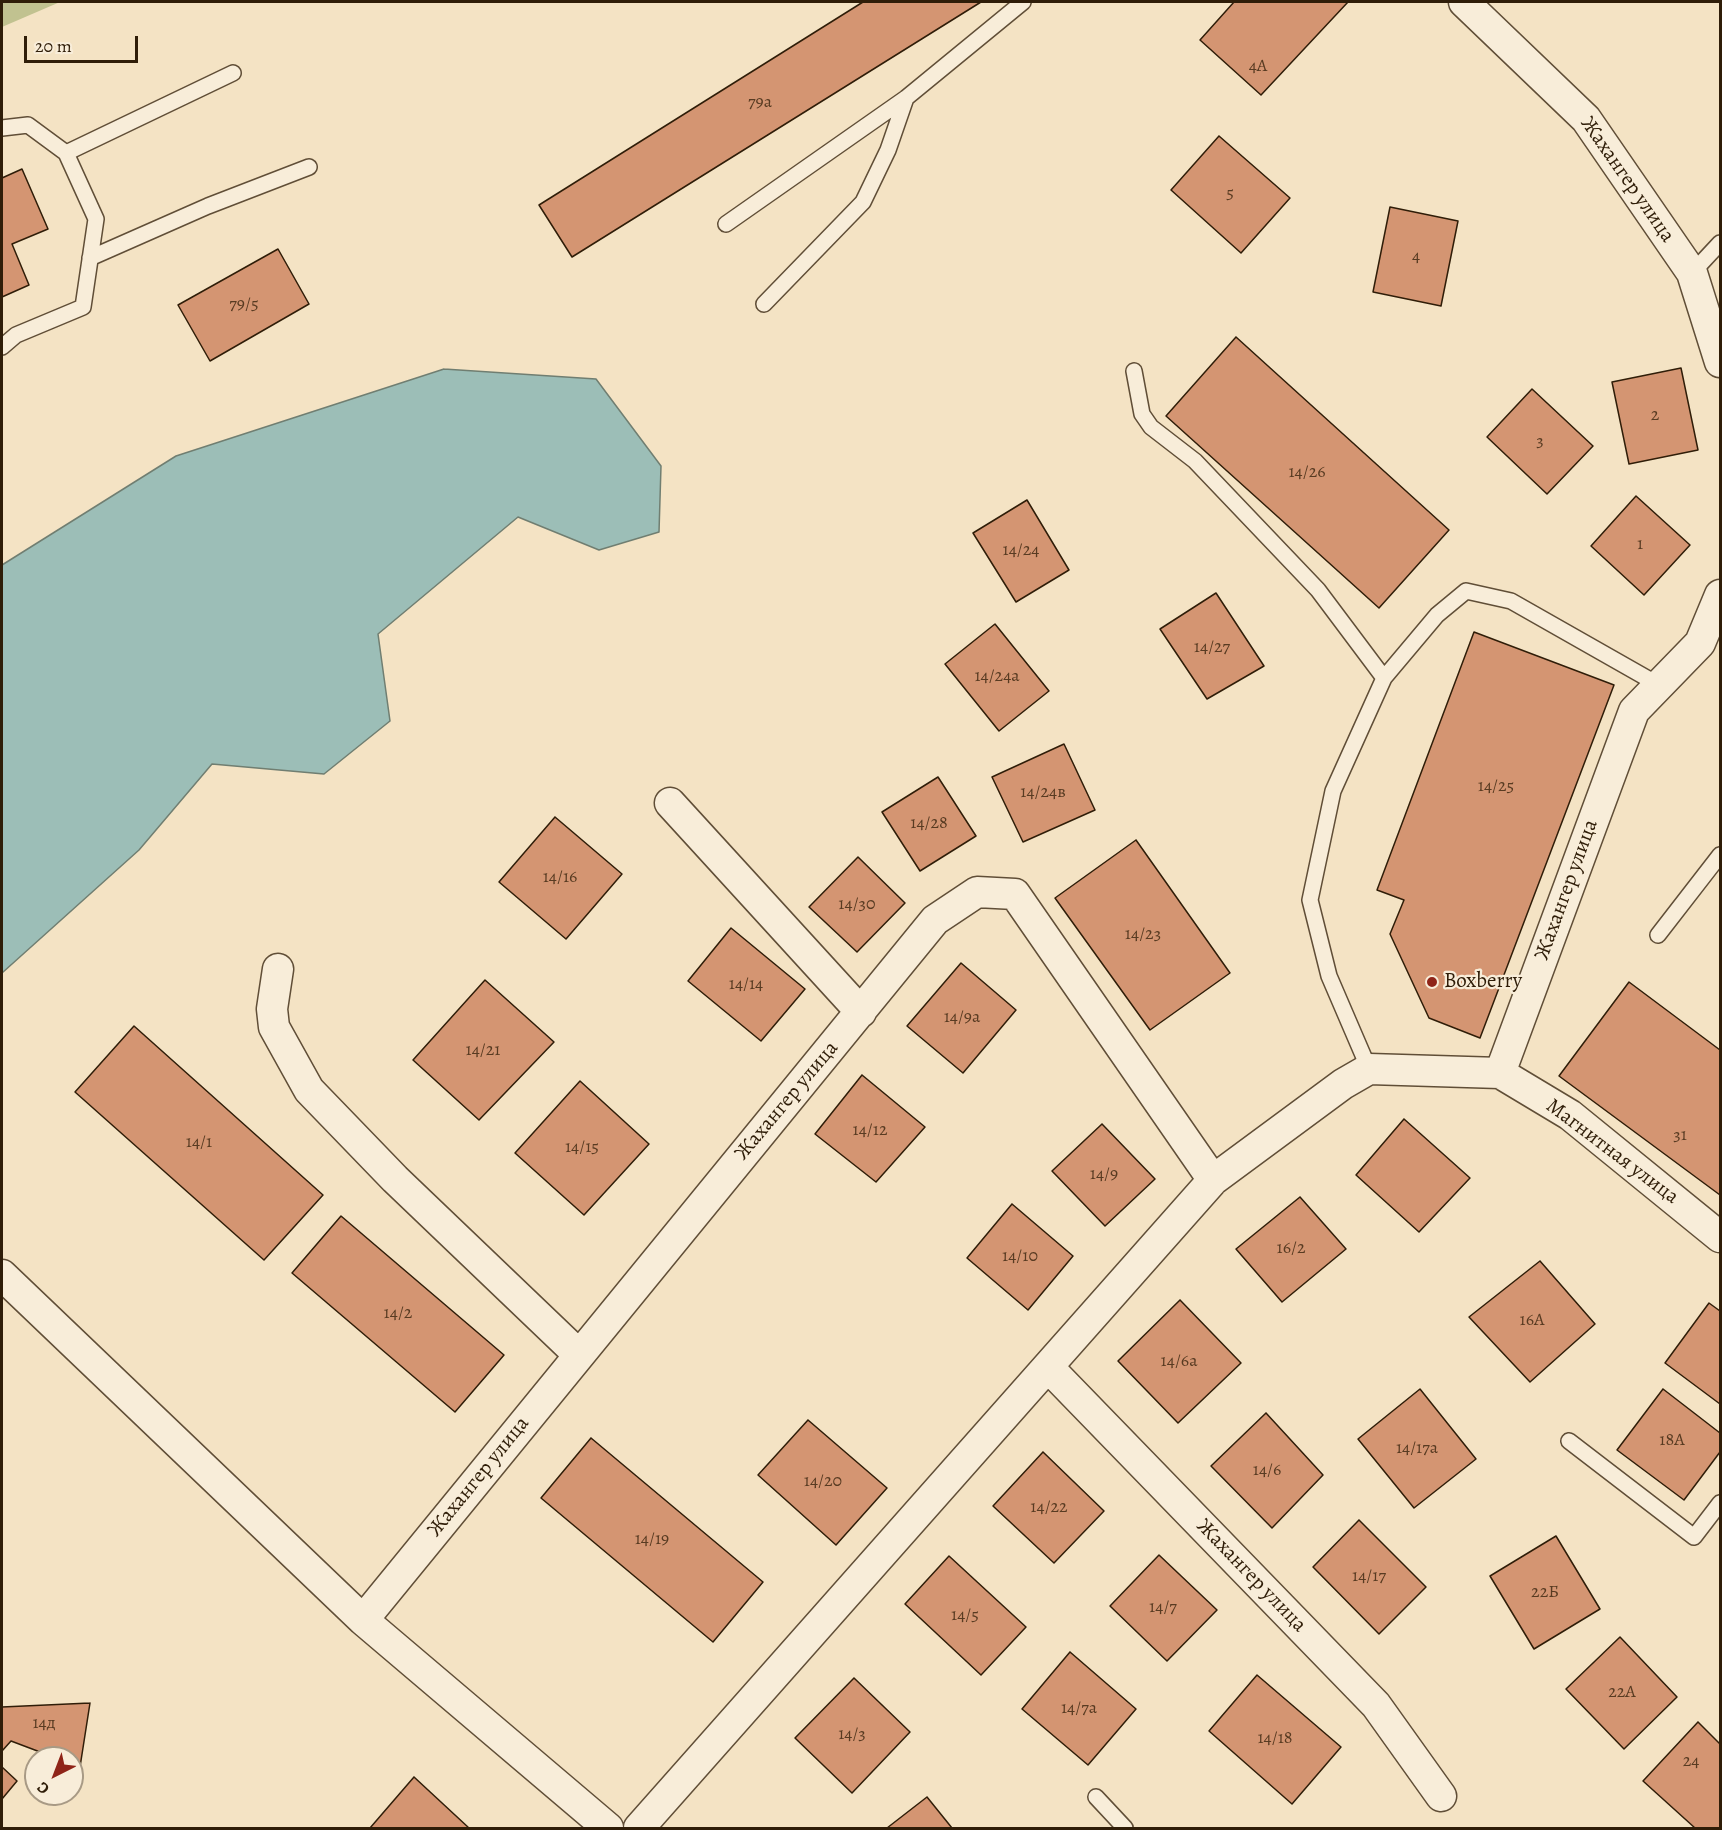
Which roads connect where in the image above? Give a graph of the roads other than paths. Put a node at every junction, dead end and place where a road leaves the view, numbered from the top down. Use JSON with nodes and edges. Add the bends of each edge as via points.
{"nodes":[{"id":1,"x":1023,"y":2,"type":"edge"},
{"id":2,"x":1464,"y":2,"type":"edge"},
{"id":3,"x":233,"y":73,"type":"dead end"},
{"id":4,"x":906,"y":98,"type":"junction"},
{"id":5,"x":2,"y":128,"type":"edge"},
{"id":6,"x":66,"y":153,"type":"junction"},
{"id":7,"x":309,"y":167,"type":"dead end"},
{"id":8,"x":726,"y":224,"type":"dead end"},
{"id":9,"x":1720,"y":243,"type":"edge"},
{"id":10,"x":90,"y":258,"type":"junction"},
{"id":11,"x":1692,"y":273,"type":"junction"},
{"id":12,"x":764,"y":304,"type":"dead end"},
{"id":13,"x":2,"y":347,"type":"edge"},
{"id":14,"x":1720,"y":362,"type":"edge"},
{"id":15,"x":1134,"y":371,"type":"dead end"},
{"id":16,"x":1720,"y":595,"type":"edge"},
{"id":17,"x":1384,"y":678,"type":"junction"},
{"id":18,"x":1659,"y":685,"type":"junction"},
{"id":19,"x":670,"y":803,"type":"dead end"},
{"id":20,"x":1720,"y":855,"type":"edge"},
{"id":21,"x":1658,"y":935,"type":"dead end"},
{"id":22,"x":278,"y":969,"type":"dead end"},
{"id":23,"x":861,"y":1012,"type":"junction"},
{"id":24,"x":1369,"y":1069,"type":"junction"},
{"id":25,"x":1500,"y":1073,"type":"junction"},
{"id":26,"x":1213,"y":1180,"type":"junction"},
{"id":27,"x":1720,"y":1237,"type":"edge"},
{"id":28,"x":2,"y":1275,"type":"edge"},
{"id":29,"x":578,"y":1354,"type":"junction"},
{"id":30,"x":1048,"y":1367,"type":"junction"},
{"id":31,"x":1569,"y":1441,"type":"dead end"},
{"id":32,"x":1720,"y":1503,"type":"edge"},
{"id":33,"x":363,"y":1620,"type":"junction"},
{"id":34,"x":1441,"y":1796,"type":"dead end"},
{"id":35,"x":1096,"y":1797,"type":"dead end"},
{"id":36,"x":608,"y":1828,"type":"edge"},
{"id":37,"x":639,"y":1828,"type":"edge"},
{"id":38,"x":1125,"y":1828,"type":"edge"}],
"edges":[{"from":1,"to":4,"type":"lane"},
{"from":2,"to":11,"type":"street","name":"Жахангер улица","via":[[1586,119]]},
{"from":3,"to":6,"type":"lane"},
{"from":4,"to":8,"type":"lane"},
{"from":4,"to":12,"type":"lane","via":[[888,150],[863,202]]},
{"from":5,"to":6,"type":"lane","via":[[28,125]]},
{"from":6,"to":10,"type":"lane","via":[[96,219]]},
{"from":7,"to":10,"type":"lane"},
{"from":9,"to":11,"type":"lane"},
{"from":10,"to":13,"type":"lane","via":[[83,307],[16,335]]},
{"from":11,"to":14,"type":"street","name":"Жахангер улица"},
{"from":15,"to":17,"type":"lane","via":[[1142,414],[1151,428],[1195,461],[1318,590]]},
{"from":16,"to":18,"type":"street","name":"Жахангер улица","via":[[1700,643]]},
{"from":17,"to":18,"type":"lane","via":[[1437,615],[1466,591],[1511,601]]},
{"from":17,"to":24,"type":"lane","via":[[1333,791],[1310,900],[1329,976]]},
{"from":18,"to":25,"type":"street","name":"Жахангер улица","via":[[1634,711]]},
{"from":19,"to":23,"type":"street"},
{"from":20,"to":21,"type":"lane"},
{"from":22,"to":29,"type":"street","via":[[274,1027],[309,1090],[395,1179]]},
{"from":23,"to":26,"type":"street","name":"Жахангер улица","via":[[935,920],[976,892],[1015,894]]},
{"from":23,"to":29,"type":"street","name":"Жахангер улица"},
{"from":24,"to":25,"type":"street"},
{"from":24,"to":26,"type":"street"},
{"from":25,"to":27,"type":"street","name":"Магнитная улица","via":[[1570,1115]]},
{"from":26,"to":30,"type":"street"},
{"from":28,"to":33,"type":"street"},
{"from":29,"to":33,"type":"street","name":"Жахангер улица"},
{"from":30,"to":34,"type":"street","name":"Жахангер улица","via":[[1376,1705]]},
{"from":30,"to":37,"type":"street"},
{"from":31,"to":32,"type":"lane","via":[[1694,1537]]},
{"from":33,"to":36,"type":"street"},
{"from":35,"to":38,"type":"lane"}]}
